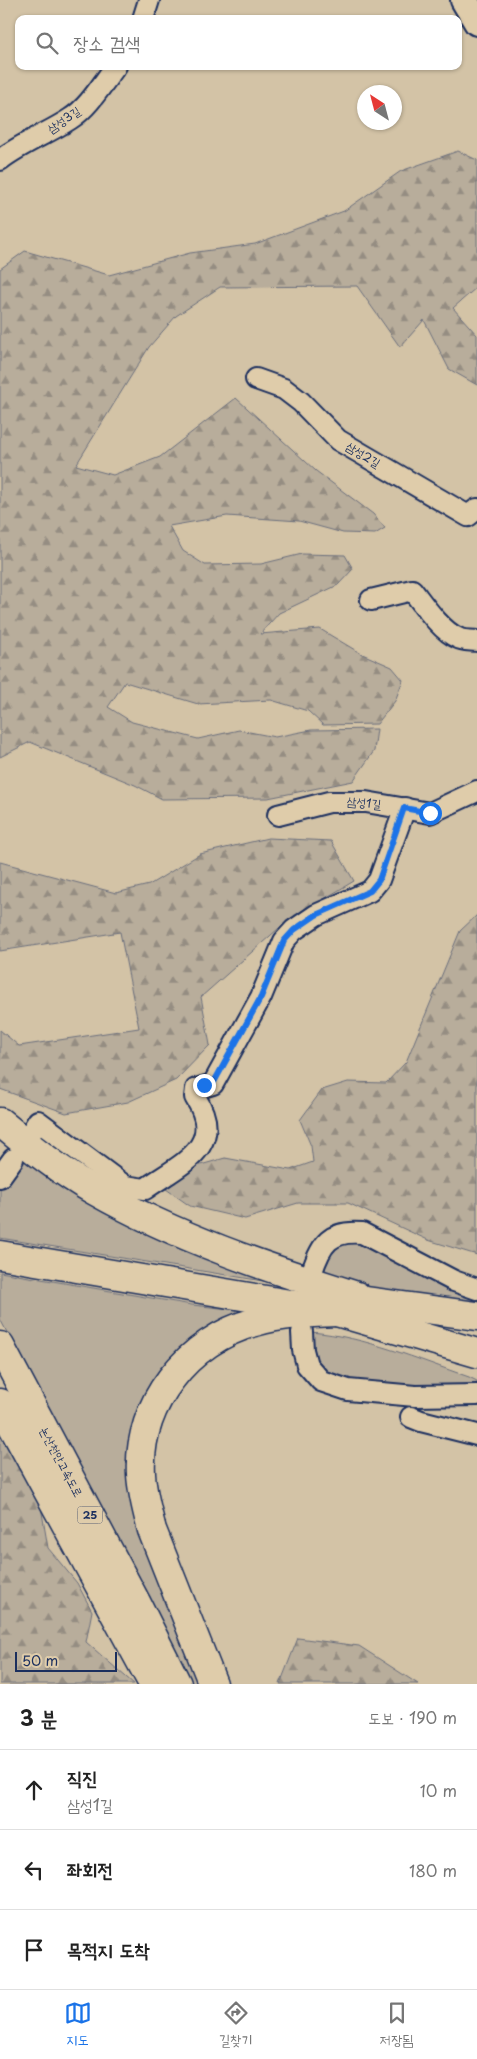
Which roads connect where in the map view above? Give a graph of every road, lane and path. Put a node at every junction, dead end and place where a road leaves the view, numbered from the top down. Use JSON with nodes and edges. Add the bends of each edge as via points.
{"nodes":[{"id":1,"x":149,"y":0,"type":"edge"},
{"id":2,"x":464,"y":0,"type":"edge"},
{"id":3,"x":144,"y":15,"type":"edge"},
{"id":4,"x":477,"y":22,"type":"edge"},
{"id":5,"x":113,"y":70,"type":"edge"},
{"id":6,"x":0,"y":160,"type":"edge"},
{"id":7,"x":256,"y":379,"type":"dead end"},
{"id":8,"x":477,"y":509,"type":"edge"},
{"id":9,"x":371,"y":600,"type":"dead end"},
{"id":10,"x":477,"y":641,"type":"edge"},
{"id":11,"x":477,"y":791,"type":"edge"},
{"id":12,"x":404,"y":808,"type":"junction"},
{"id":13,"x":278,"y":815,"type":"dead end"},
{"id":14,"x":0,"y":1122,"type":"edge"},
{"id":15,"x":32,"y":1131,"type":"dead end"},
{"id":16,"x":13,"y":1159,"type":"dead end"},
{"id":17,"x":0,"y":1177,"type":"edge"},
{"id":18,"x":0,"y":1240,"type":"edge"},
{"id":19,"x":0,"y":1255,"type":"edge"},
{"id":20,"x":312,"y":1272,"type":"dead end"},
{"id":21,"x":477,"y":1289,"type":"edge"},
{"id":22,"x":382,"y":1304,"type":"junction"},
{"id":23,"x":337,"y":1312,"type":"junction"},
{"id":24,"x":477,"y":1316,"type":"edge"},
{"id":25,"x":302,"y":1332,"type":"dead end"},
{"id":26,"x":0,"y":1346,"type":"edge"},
{"id":27,"x":477,"y":1353,"type":"edge"},
{"id":28,"x":477,"y":1395,"type":"edge"},
{"id":29,"x":0,"y":1403,"type":"edge"},
{"id":30,"x":411,"y":1417,"type":"dead end"},
{"id":31,"x":477,"y":1435,"type":"edge"},
{"id":32,"x":153,"y":1684,"type":"edge"},
{"id":33,"x":177,"y":1684,"type":"edge"},
{"id":34,"x":213,"y":1684,"type":"edge"}],
"edges":[{"from":1,"to":3,"type":"lane"},
{"from":2,"to":4,"type":"main road"},
{"from":5,"to":6,"type":"lane","name":"삼성3길","via":[[72,118],[20,145]]},
{"from":7,"to":8,"type":"lane","name":"삼성2길","via":[[284,389],[338,440],[367,459],[468,516]]},
{"from":9,"to":10,"type":"lane","via":[[412,590],[451,634],[459,639]]},
{"from":11,"to":12,"type":"lane","name":"삼성1길","via":[[430,813]]},
{"from":12,"to":13,"type":"lane","name":"삼성1길","via":[[366,802],[329,802]]},
{"from":12,"to":15,"type":"lane","via":[[379,880],[370,891],[316,915],[284,941],[261,997],[213,1084],[196,1089],[195,1097],[203,1110],[206,1134],[198,1152],[145,1189],[125,1186],[38,1121]]},
{"from":14,"to":22,"type":"highway","via":[[67,1173],[133,1211],[208,1246]]},
{"from":16,"to":17,"type":"lane"},
{"from":18,"to":22,"type":"highway"},
{"from":19,"to":23,"type":"highway"},
{"from":20,"to":21,"type":"lane","via":[[318,1253],[330,1239],[348,1231],[362,1233],[454,1281]]},
{"from":22,"to":24,"type":"highway"},
{"from":23,"to":27,"type":"highway"},
{"from":23,"to":34,"type":"highway","via":[[275,1317],[231,1330],[191,1355],[171,1376],[153,1408],[143,1441],[141,1473],[145,1503],[152,1530]]},
{"from":25,"to":28,"type":"lane","via":[[306,1365],[321,1381],[348,1390],[415,1396]]},
{"from":26,"to":33,"type":"highway","name":"논산천안고속도로","number":"25"},
{"from":29,"to":32,"type":"highway","name":"논산천안고속도로","number":"25"},
{"from":30,"to":31,"type":"lane"}]}
